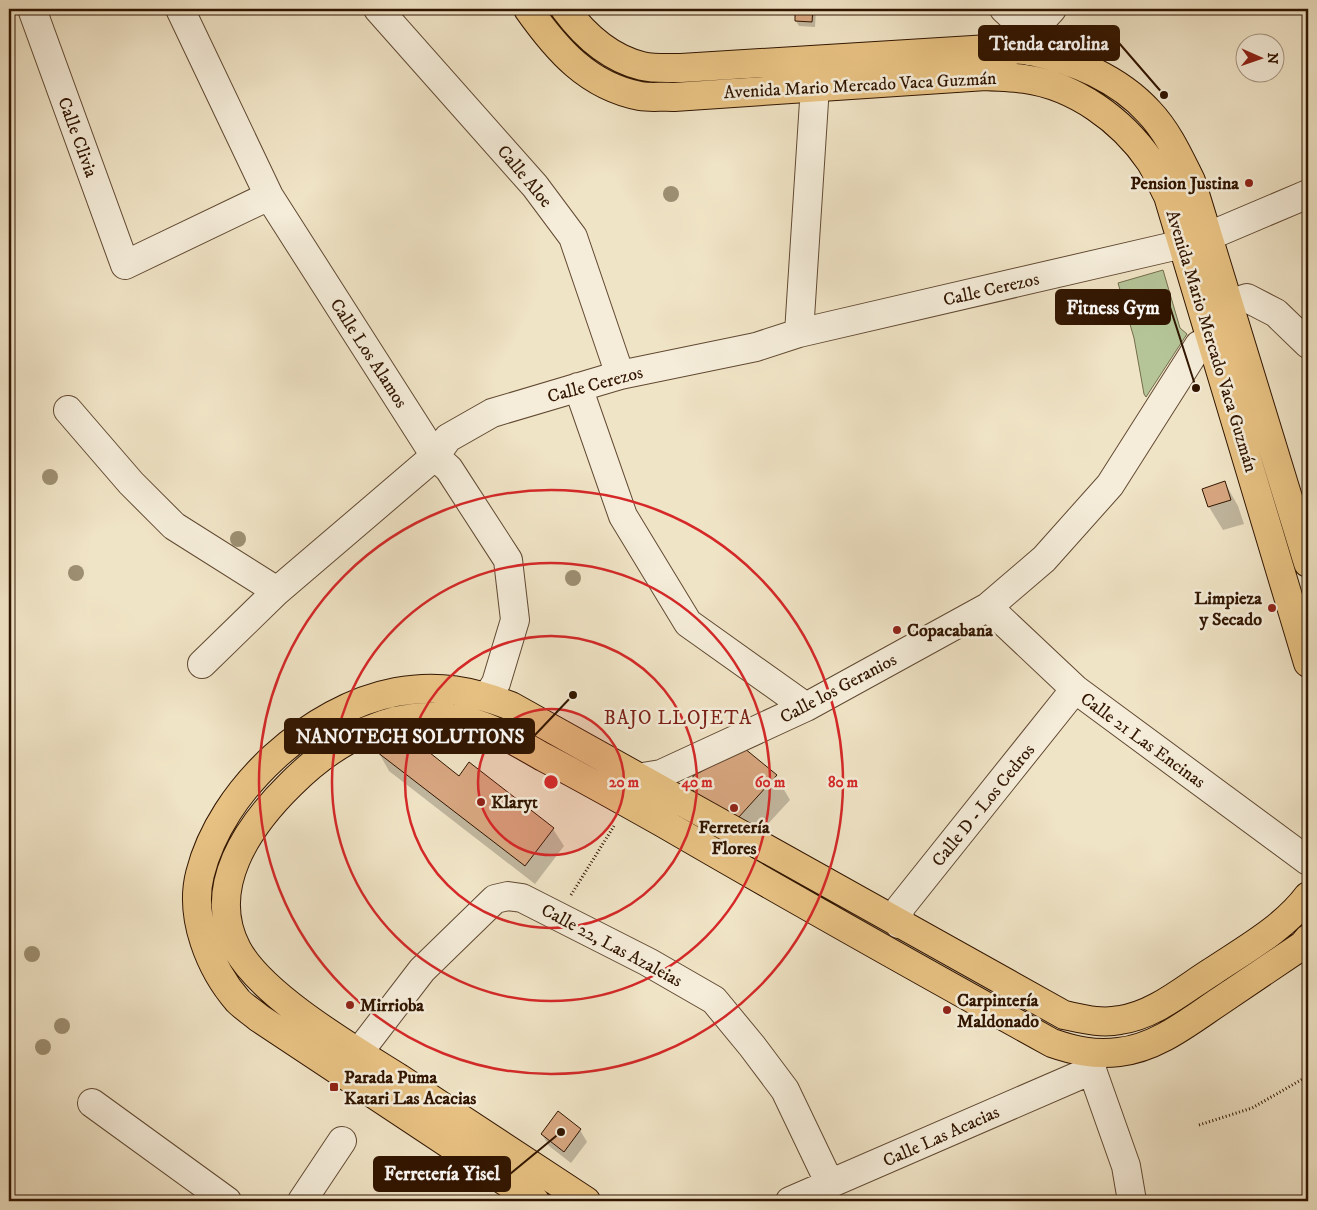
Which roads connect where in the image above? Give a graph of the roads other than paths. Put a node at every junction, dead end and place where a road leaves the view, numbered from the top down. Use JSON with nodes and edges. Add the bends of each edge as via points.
{"nodes":[{"id":1,"x":32,"y":9,"type":"edge"},
{"id":2,"x":180,"y":9,"type":"edge"},
{"id":3,"x":378,"y":9,"type":"edge"},
{"id":4,"x":528,"y":9,"type":"edge"},
{"id":5,"x":566,"y":9,"type":"edge"},
{"id":6,"x":1004,"y":9,"type":"edge"},
{"id":7,"x":1052,"y":9,"type":"edge"},
{"id":8,"x":1030,"y":42,"type":"junction"},
{"id":9,"x":814,"y":59,"type":"junction"},
{"id":10,"x":1026,"y":79,"type":"junction"},
{"id":11,"x":815,"y":86,"type":"junction"},
{"id":12,"x":1308,"y":194,"type":"edge"},
{"id":13,"x":269,"y":196,"type":"junction"},
{"id":14,"x":1210,"y":236,"type":"junction"},
{"id":15,"x":1183,"y":244,"type":"junction"},
{"id":16,"x":1229,"y":304,"type":"junction"},
{"id":17,"x":799,"y":333,"type":"junction"},
{"id":18,"x":1212,"y":341,"type":"junction"},
{"id":19,"x":1308,"y":344,"type":"edge"},
{"id":20,"x":620,"y":375,"type":"junction"},
{"id":21,"x":578,"y":387,"type":"junction"},
{"id":22,"x":68,"y":410,"type":"dead end"},
{"id":23,"x":435,"y":456,"type":"junction"},
{"id":24,"x":1308,"y":563,"type":"edge"},
{"id":25,"x":277,"y":592,"type":"junction"},
{"id":26,"x":988,"y":607,"type":"junction"},
{"id":27,"x":1308,"y":663,"type":"edge"},
{"id":28,"x":202,"y":664,"type":"dead end"},
{"id":29,"x":1075,"y":689,"type":"junction"},
{"id":30,"x":487,"y":697,"type":"junction"},
{"id":31,"x":806,"y":707,"type":"junction"},
{"id":32,"x":476,"y":724,"type":"junction"},
{"id":33,"x":626,"y":800,"type":"junction"},
{"id":34,"x":1308,"y":861,"type":"edge"},
{"id":35,"x":1308,"y":896,"type":"edge"},
{"id":36,"x":899,"y":924,"type":"junction"},
{"id":37,"x":1308,"y":939,"type":"edge"},
{"id":38,"x":884,"y":950,"type":"junction"},
{"id":39,"x":359,"y":1052,"type":"junction"},
{"id":40,"x":1093,"y":1062,"type":"junction"},
{"id":41,"x":344,"y":1076,"type":"junction"},
{"id":42,"x":92,"y":1103,"type":"dead end"},
{"id":43,"x":342,"y":1141,"type":"dead end"},
{"id":44,"x":830,"y":1184,"type":"junction"},
{"id":45,"x":227,"y":1201,"type":"edge"},
{"id":46,"x":302,"y":1201,"type":"edge"},
{"id":47,"x":535,"y":1201,"type":"edge"},
{"id":48,"x":586,"y":1201,"type":"edge"},
{"id":49,"x":790,"y":1201,"type":"edge"},
{"id":50,"x":1132,"y":1201,"type":"edge"}],
"edges":[{"from":1,"to":13,"type":"street","name":"Calle Clivia","via":[[125,265]]},
{"from":2,"to":13,"type":"street","name":"Calle Los Alamos"},
{"from":3,"to":20,"type":"street","name":"Calle Aloe","via":[[536,186],[573,236]]},
{"from":4,"to":11,"type":"main road","name":"Avenida Mario Mercado Vaca Guzmán","via":[[550,40],[582,72],[640,96],[674,97]]},
{"from":5,"to":9,"type":"main road","name":"Avenida Mario Mercado Vaca Guzmán","via":[[604,49],[644,67],[682,68]]},
{"from":6,"to":8,"type":"street"},
{"from":7,"to":8,"type":"street"},
{"from":8,"to":9,"type":"main road","name":"Avenida Mario Mercado Vaca Guzmán","via":[[989,49]]},
{"from":8,"to":10,"type":"main road"},
{"from":8,"to":14,"type":"main road","name":"Avenida Mario Mercado Vaca Guzmán","via":[[1119,87],[1149,112],[1172,142],[1191,180]]},
{"from":9,"to":11,"type":"main road"},
{"from":10,"to":11,"type":"main road","name":"Avenida Mario Mercado Vaca Guzmán","via":[[986,76]]},
{"from":10,"to":15,"type":"main road","name":"Avenida Mario Mercado Vaca Guzmán","via":[[1067,90],[1129,134],[1151,162],[1168,196]]},
{"from":11,"to":17,"type":"street"},
{"from":12,"to":14,"type":"street"},
{"from":13,"to":23,"type":"street","name":"Calle Los Alamos"},
{"from":14,"to":15,"type":"main road"},
{"from":14,"to":16,"type":"main road","name":"Avenida Mario Mercado Vaca Guzmán"},
{"from":15,"to":17,"type":"street","name":"Calle Cerezos"},
{"from":15,"to":18,"type":"main road","name":"Avenida Mario Mercado Vaca Guzmán"},
{"from":16,"to":19,"type":"street","via":[[1247,298],[1276,313]]},
{"from":16,"to":24,"type":"main road","name":"Avenida Mario Mercado Vaca Guzmán"},
{"from":17,"to":20,"type":"street","name":"Calle Cerezos","via":[[756,347]]},
{"from":18,"to":26,"type":"street","name":"Calle los Geranios","via":[[1199,345],[1110,485],[1086,514],[1044,559]]},
{"from":18,"to":27,"type":"main road","name":"Avenida Mario Mercado Vaca Guzmán"},
{"from":20,"to":21,"type":"street","name":"Calle Cerezos"},
{"from":21,"to":23,"type":"street","name":"Calle Cerezos","via":[[492,414],[448,438]]},
{"from":21,"to":31,"type":"street","via":[[623,516],[688,623]]},
{"from":22,"to":25,"type":"street","via":[[131,483],[174,526]]},
{"from":23,"to":25,"type":"street","name":"Calle Cerezos"},
{"from":23,"to":30,"type":"street","name":"Calle Los Alamos","via":[[449,469],[508,560],[516,620],[496,683]]},
{"from":25,"to":28,"type":"street","name":"Calle Cerezos"},
{"from":26,"to":29,"type":"street","name":"Calle 21 Las Encinas"},
{"from":26,"to":31,"type":"street","name":"Calle los Geranios"},
{"from":29,"to":34,"type":"street","name":"Calle 21 Las Encinas"},
{"from":29,"to":36,"type":"street","name":"Calle D - Los Cedros","via":[[900,908]]},
{"from":30,"to":32,"type":"main road"},
{"from":30,"to":33,"type":"main road","via":[[511,706]]},
{"from":30,"to":41,"type":"main road","via":[[455,690],[398,692],[368,699],[337,714],[282,750],[232,806],[212,839],[199,876],[198,912],[206,947],[222,978],[239,1001],[259,1018]]},
{"from":31,"to":33,"type":"street","name":"Calle los Geranios","via":[[661,774]]},
{"from":32,"to":33,"type":"main road"},
{"from":32,"to":39,"type":"main road","via":[[429,716],[378,726],[353,737],[306,769],[277,798],[241,846],[231,871],[227,910],[230,929],[237,948],[254,974],[278,996]]},
{"from":33,"to":36,"type":"main road"},
{"from":33,"to":38,"type":"main road"},
{"from":35,"to":36,"type":"main road","via":[[1290,916],[1212,972],[1144,1014],[1093,1022],[1064,1015]]},
{"from":36,"to":38,"type":"main road"},
{"from":37,"to":40,"type":"main road","via":[[1303,946],[1173,1032]]},
{"from":38,"to":40,"type":"main road","via":[[1052,1043]]},
{"from":39,"to":41,"type":"main road"},
{"from":39,"to":44,"type":"street","name":"Calle 22, Las Azaleias","via":[[422,970],[495,899],[508,896],[522,898],[648,962],[714,1000],[785,1090]]},
{"from":39,"to":48,"type":"main road"},
{"from":40,"to":44,"type":"street","name":"Calle Las Acacias"},
{"from":40,"to":50,"type":"street","via":[[1126,1166]]},
{"from":41,"to":47,"type":"main road"},
{"from":42,"to":45,"type":"street"},
{"from":43,"to":46,"type":"street"},
{"from":44,"to":49,"type":"street","name":"Calle Las Acacias"}]}
